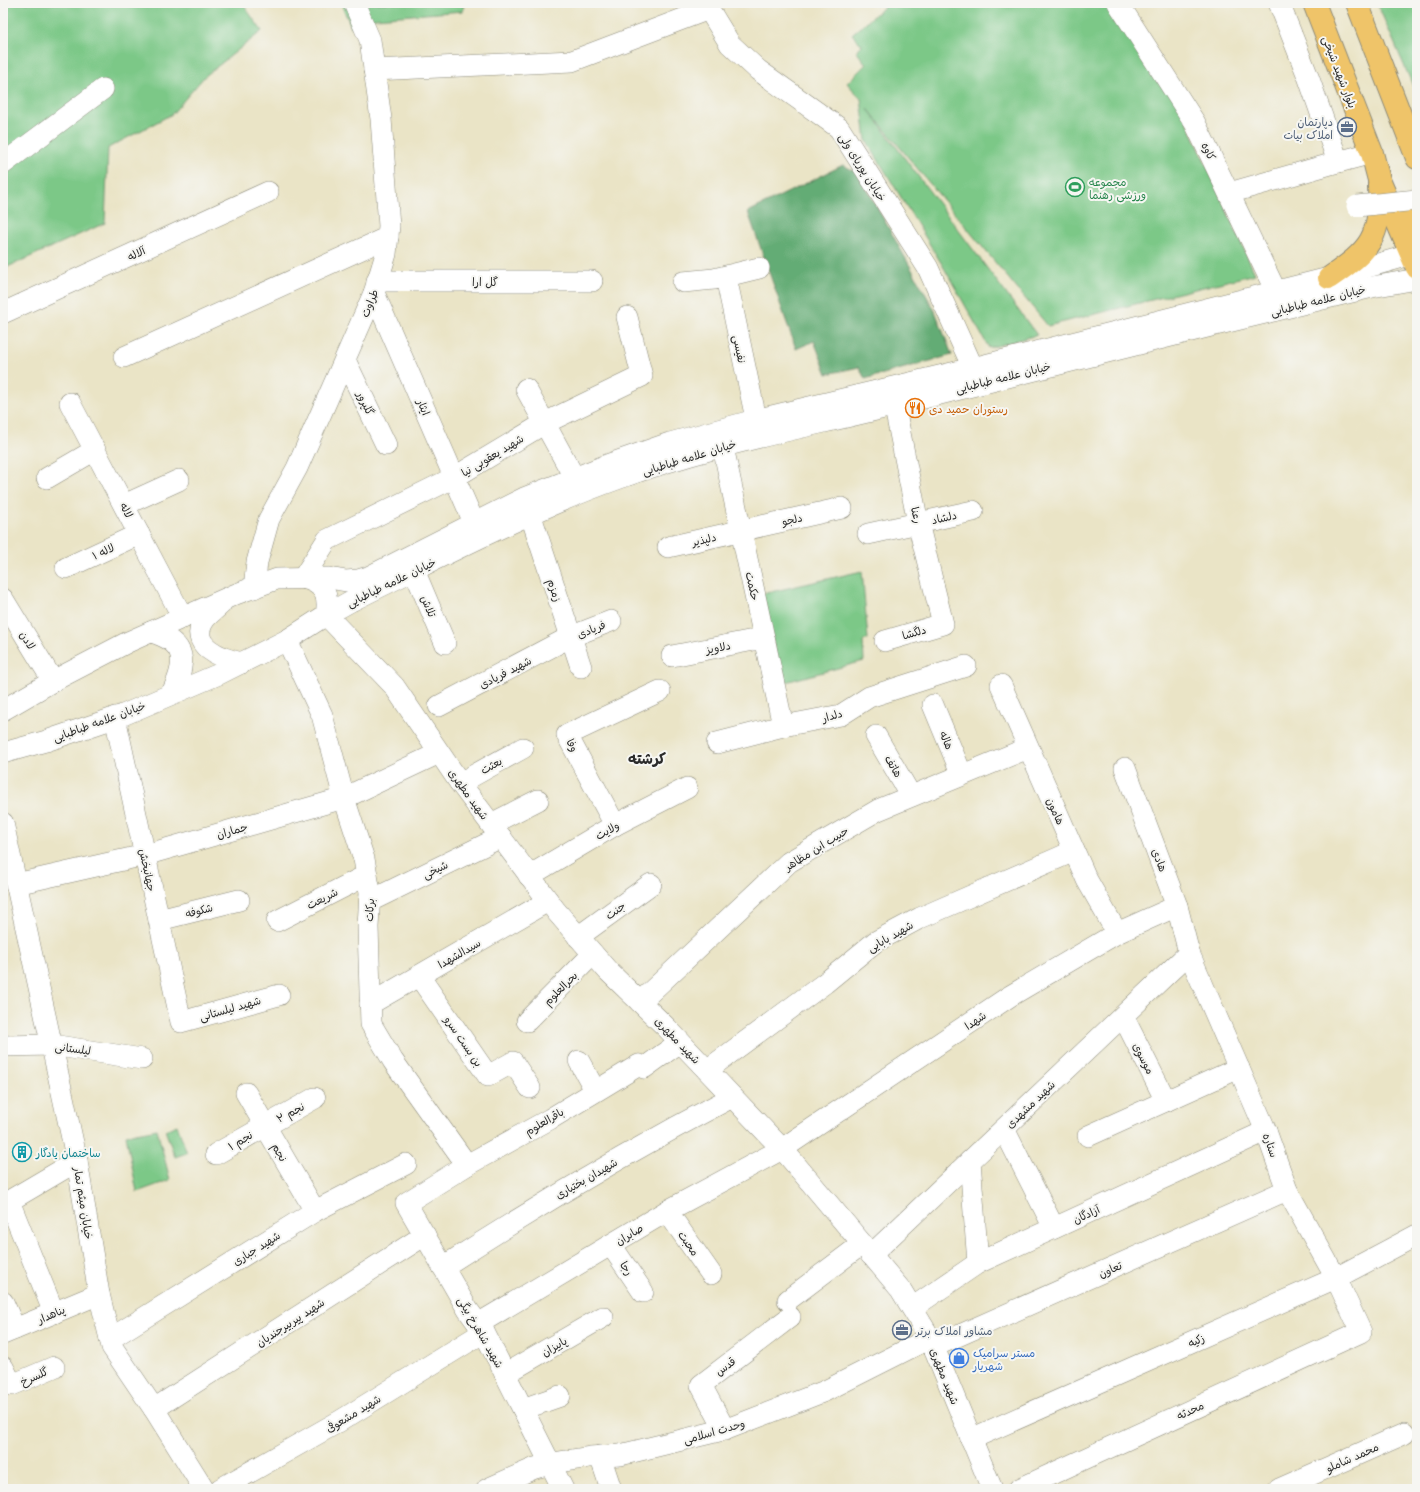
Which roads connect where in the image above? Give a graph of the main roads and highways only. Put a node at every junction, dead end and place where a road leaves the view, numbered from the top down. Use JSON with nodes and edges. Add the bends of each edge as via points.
{"nodes":[{"id":1,"x":1314,"y":3,"type":"edge"},
{"id":2,"x":1357,"y":3,"type":"edge"},
{"id":3,"x":1417,"y":158,"type":"edge"},
{"id":4,"x":1379,"y":180,"type":"junction"},
{"id":5,"x":1395,"y":214,"type":"junction"},
{"id":6,"x":1417,"y":222,"type":"edge"},
{"id":7,"x":1415,"y":258,"type":"edge"},
{"id":8,"x":1329,"y":278,"type":"road end"}],
"edges":[{"from":1,"to":4,"type":"main road","name":"بلوار شهید شیخی","via":[[1372,153]]},
{"from":2,"to":3,"type":"main road"},
{"from":4,"to":5,"type":"main road","name":"بلوار شهید شیخی"},
{"from":4,"to":8,"type":"main road","via":[[1380,207],[1377,227],[1357,258]]},
{"from":5,"to":6,"type":"main road","via":[[1409,222]]},
{"from":5,"to":7,"type":"main road","name":"بلوار شهید شیخی"}]}
